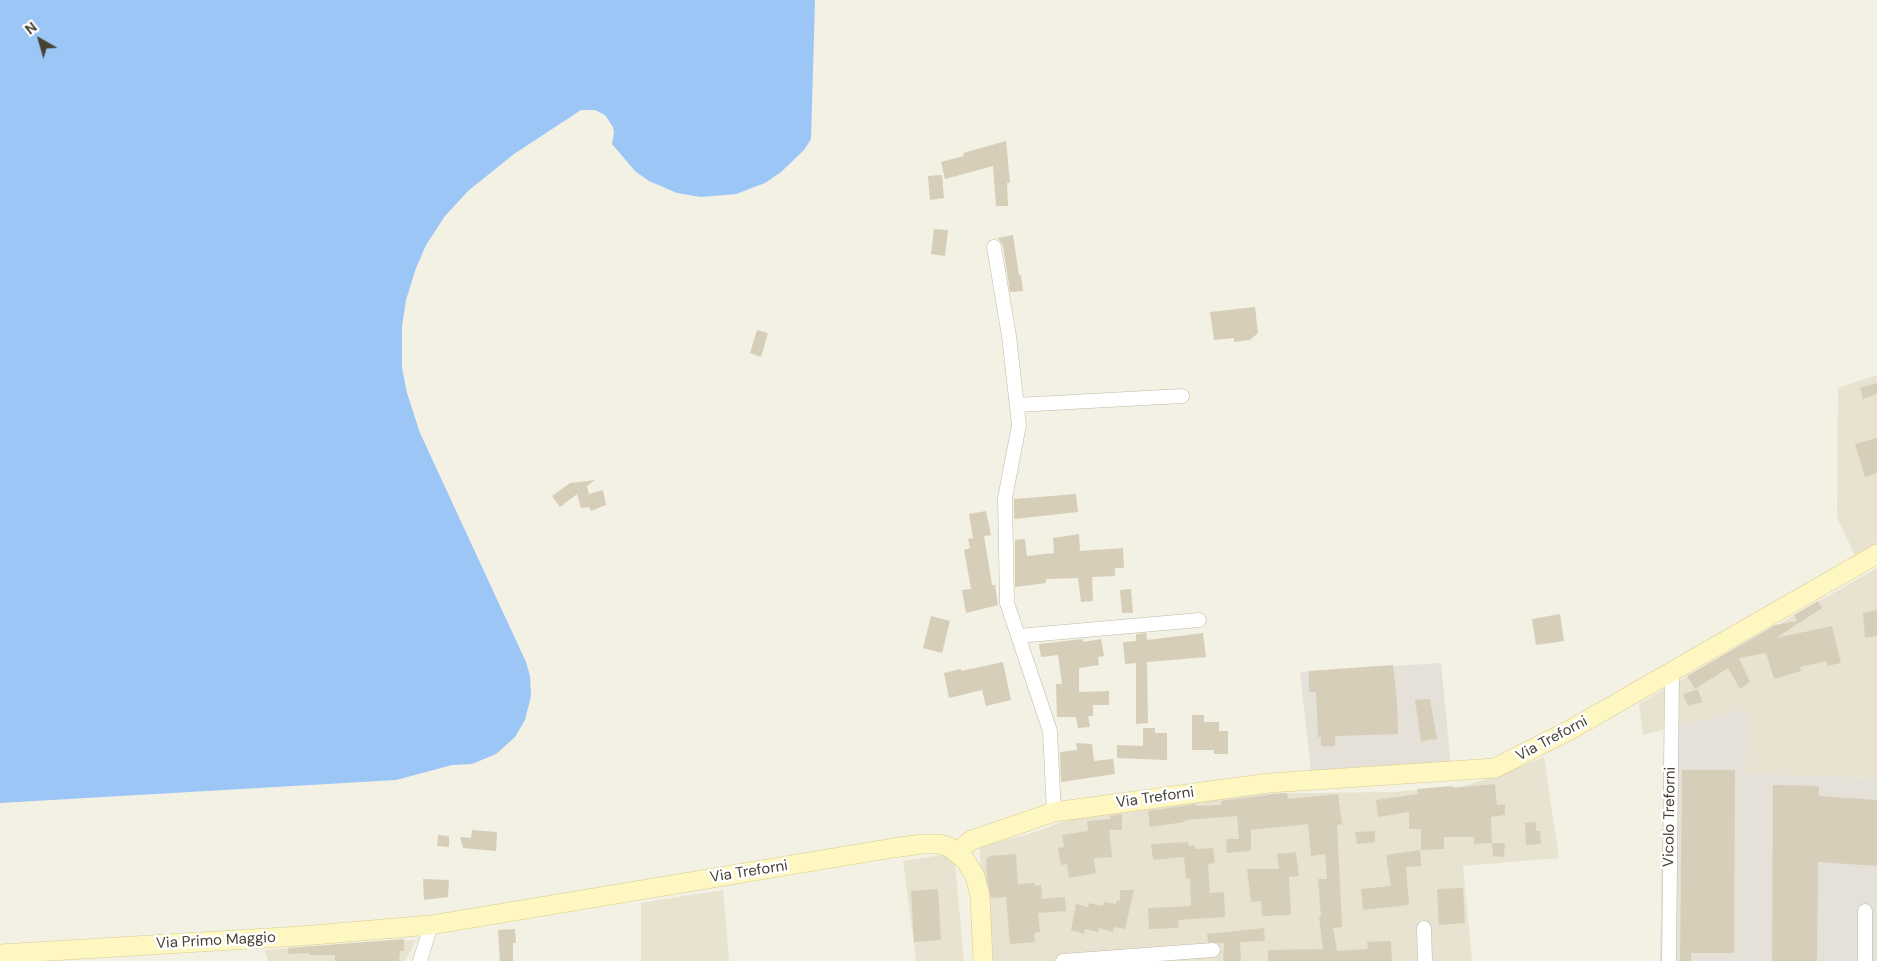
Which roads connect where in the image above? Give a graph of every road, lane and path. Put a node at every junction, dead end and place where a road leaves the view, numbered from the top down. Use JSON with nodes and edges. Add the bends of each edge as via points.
{"nodes":[{"id":1,"x":994,"y":247,"type":"dead end"},
{"id":2,"x":1182,"y":396,"type":"dead end"},
{"id":3,"x":1017,"y":405,"type":"junction"},
{"id":4,"x":1877,"y":554,"type":"edge"},
{"id":5,"x":1199,"y":620,"type":"dead end"},
{"id":6,"x":1018,"y":636,"type":"junction"},
{"id":7,"x":1672,"y":673,"type":"junction"},
{"id":8,"x":1054,"y":812,"type":"junction"},
{"id":9,"x":956,"y":852,"type":"junction"},
{"id":10,"x":1865,"y":912,"type":"dead end"},
{"id":11,"x":432,"y":925,"type":"junction"},
{"id":12,"x":1424,"y":928,"type":"dead end"},
{"id":13,"x":1213,"y":950,"type":"dead end"},
{"id":14,"x":0,"y":954,"type":"edge"},
{"id":15,"x":420,"y":961,"type":"edge"},
{"id":16,"x":983,"y":961,"type":"edge"},
{"id":17,"x":1063,"y":961,"type":"edge"},
{"id":18,"x":1426,"y":961,"type":"edge"},
{"id":19,"x":1669,"y":961,"type":"edge"},
{"id":20,"x":1864,"y":961,"type":"edge"}],
"edges":[{"from":1,"to":3,"type":"street"},
{"from":2,"to":3,"type":"street"},
{"from":3,"to":6,"type":"street","via":[[1019,425],[1005,508],[1007,603]]},
{"from":4,"to":7,"type":"street","name":"Via Treforni"},
{"from":5,"to":6,"type":"street"},
{"from":6,"to":8,"type":"street","via":[[1050,731]]},
{"from":7,"to":8,"type":"street","name":"Via Treforni","via":[[1495,768],[1269,783]]},
{"from":7,"to":19,"type":"street","name":"Vicolo Treforni"},
{"from":8,"to":9,"type":"street","name":"Via Treforni","via":[[972,840]]},
{"from":9,"to":11,"type":"street","name":"Via Treforni","via":[[940,844],[893,848]]},
{"from":9,"to":16,"type":"street","via":[[971,868],[980,896]]},
{"from":10,"to":20,"type":"street"},
{"from":11,"to":14,"type":"street","name":"Via Primo Maggio"},
{"from":11,"to":15,"type":"street"},
{"from":12,"to":18,"type":"street"},
{"from":13,"to":17,"type":"street"}]}
